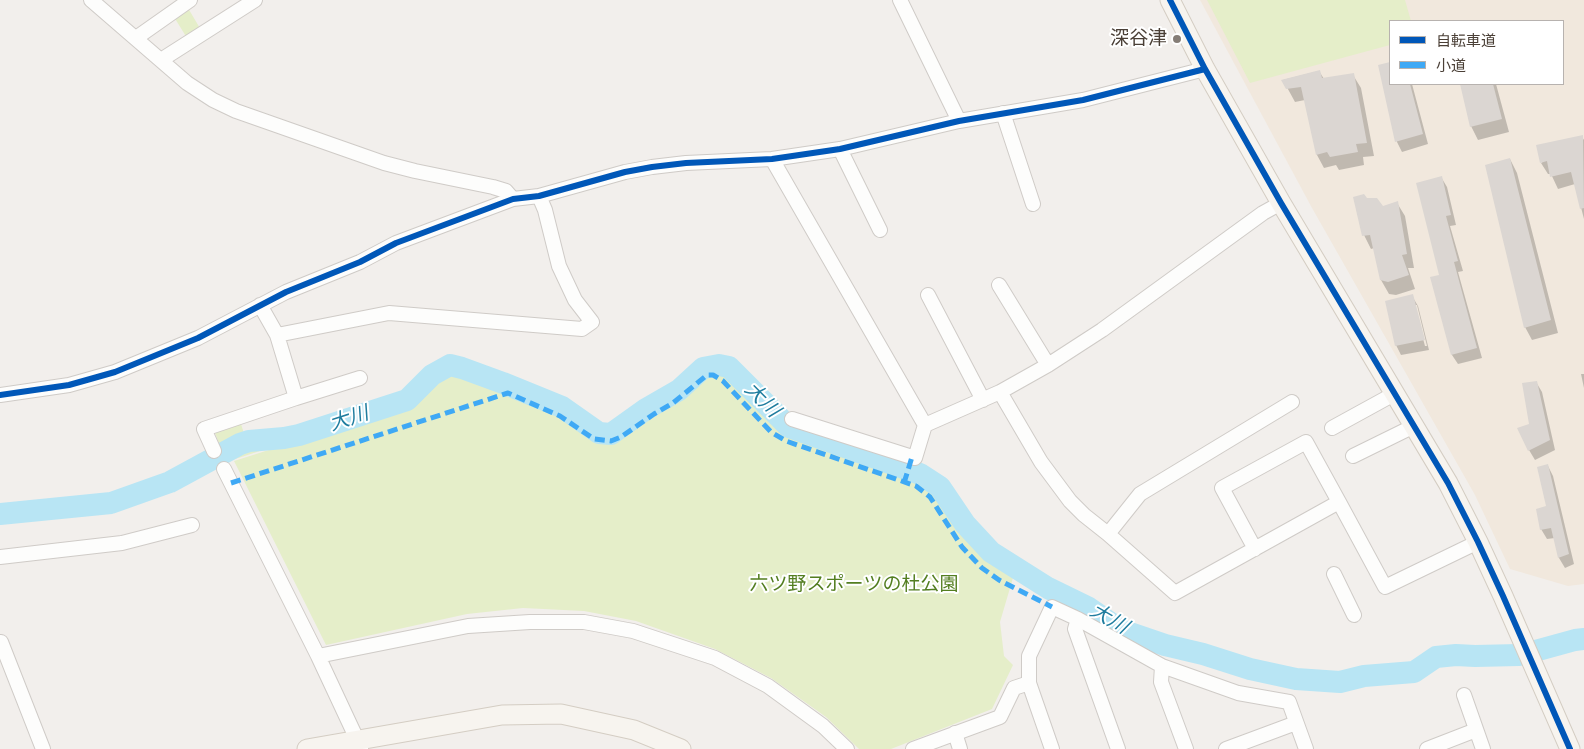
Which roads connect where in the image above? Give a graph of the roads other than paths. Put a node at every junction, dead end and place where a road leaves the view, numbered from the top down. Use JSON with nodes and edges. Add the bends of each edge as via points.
{"nodes":[{"id":1,"x":92,"y":0,"type":"edge"},
{"id":2,"x":190,"y":0,"type":"edge"},
{"id":3,"x":255,"y":0,"type":"edge"},
{"id":4,"x":900,"y":0,"type":"edge"},
{"id":5,"x":1170,"y":0,"type":"edge"},
{"id":6,"x":136,"y":38,"type":"junction"},
{"id":7,"x":161,"y":60,"type":"junction"},
{"id":8,"x":1205,"y":69,"type":"junction"},
{"id":9,"x":1003,"y":113,"type":"junction"},
{"id":10,"x":959,"y":121,"type":"junction"},
{"id":11,"x":840,"y":149,"type":"junction"},
{"id":12,"x":772,"y":159,"type":"junction"},
{"id":13,"x":539,"y":196,"type":"junction"},
{"id":14,"x":513,"y":199,"type":"junction"},
{"id":15,"x":1281,"y":203,"type":"junction"},
{"id":16,"x":1032,"y":204,"type":"dead end"},
{"id":17,"x":880,"y":230,"type":"dead end"},
{"id":18,"x":999,"y":285,"type":"dead end"},
{"id":19,"x":928,"y":295,"type":"dead end"},
{"id":20,"x":260,"y":305,"type":"junction"},
{"id":21,"x":277,"y":335,"type":"junction"},
{"id":22,"x":1048,"y":365,"type":"junction"},
{"id":23,"x":360,"y":378,"type":"dead end"},
{"id":24,"x":1000,"y":392,"type":"junction"},
{"id":25,"x":1394,"y":394,"type":"junction"},
{"id":26,"x":0,"y":395,"type":"edge"},
{"id":27,"x":296,"y":398,"type":"junction"},
{"id":28,"x":983,"y":400,"type":"junction"},
{"id":29,"x":1292,"y":402,"type":"dead end"},
{"id":30,"x":792,"y":419,"type":"dead end"},
{"id":31,"x":925,"y":425,"type":"junction"},
{"id":32,"x":1414,"y":426,"type":"junction"},
{"id":33,"x":1332,"y":428,"type":"dead end"},
{"id":34,"x":214,"y":451,"type":"dead end"},
{"id":35,"x":1353,"y":456,"type":"dead end"},
{"id":36,"x":224,"y":469,"type":"dead end"},
{"id":37,"x":1339,"y":502,"type":"junction"},
{"id":38,"x":192,"y":525,"type":"dead end"},
{"id":39,"x":1108,"y":534,"type":"junction"},
{"id":40,"x":1478,"y":542,"type":"junction"},
{"id":41,"x":1255,"y":548,"type":"junction"},
{"id":42,"x":0,"y":557,"type":"edge"},
{"id":43,"x":1334,"y":574,"type":"dead end"},
{"id":44,"x":1354,"y":615,"type":"dead end"},
{"id":45,"x":1078,"y":619,"type":"junction"},
{"id":46,"x":1,"y":642,"type":"dead end"},
{"id":47,"x":318,"y":656,"type":"junction"},
{"id":48,"x":1162,"y":666,"type":"junction"},
{"id":49,"x":1029,"y":683,"type":"junction"},
{"id":50,"x":1464,"y":695,"type":"dead end"},
{"id":51,"x":1296,"y":723,"type":"junction"},
{"id":52,"x":1476,"y":730,"type":"junction"},
{"id":53,"x":955,"y":733,"type":"junction"},
{"id":54,"x":360,"y":745,"type":"edge"},
{"id":55,"x":1230,"y":748,"type":"edge"},
{"id":56,"x":42,"y":749,"type":"edge"},
{"id":57,"x":307,"y":749,"type":"edge"},
{"id":58,"x":681,"y":749,"type":"edge"},
{"id":59,"x":847,"y":749,"type":"edge"},
{"id":60,"x":913,"y":749,"type":"edge"},
{"id":61,"x":960,"y":749,"type":"edge"},
{"id":62,"x":1052,"y":749,"type":"edge"},
{"id":63,"x":1118,"y":749,"type":"edge"},
{"id":64,"x":1186,"y":749,"type":"edge"},
{"id":65,"x":1306,"y":749,"type":"edge"},
{"id":66,"x":1427,"y":749,"type":"edge"},
{"id":67,"x":1483,"y":749,"type":"edge"},
{"id":68,"x":1570,"y":749,"type":"edge"}],
"edges":[{"from":1,"to":6,"type":"street"},
{"from":2,"to":6,"type":"street"},
{"from":3,"to":7,"type":"street"},
{"from":4,"to":10,"type":"street"},
{"from":5,"to":8,"type":"street"},
{"from":6,"to":7,"type":"street"},
{"from":7,"to":14,"type":"street","via":[[187,83],[241,113],[384,163],[506,191]]},
{"from":8,"to":9,"type":"street","via":[[1083,100]]},
{"from":8,"to":15,"type":"street"},
{"from":9,"to":10,"type":"street"},
{"from":9,"to":16,"type":"street"},
{"from":10,"to":11,"type":"street"},
{"from":11,"to":12,"type":"street"},
{"from":11,"to":17,"type":"street"},
{"from":12,"to":13,"type":"street","via":[[652,167]]},
{"from":12,"to":31,"type":"street"},
{"from":13,"to":14,"type":"street"},
{"from":13,"to":21,"type":"street","via":[[558,266],[575,300],[592,322],[582,329],[389,314]]},
{"from":14,"to":20,"type":"street","via":[[396,243]]},
{"from":15,"to":22,"type":"street"},
{"from":15,"to":25,"type":"street"},
{"from":18,"to":22,"type":"street"},
{"from":19,"to":28,"type":"street"},
{"from":20,"to":21,"type":"street"},
{"from":20,"to":26,"type":"street","via":[[198,338],[115,372],[69,385]]},
{"from":21,"to":27,"type":"street"},
{"from":22,"to":24,"type":"street"},
{"from":23,"to":27,"type":"street"},
{"from":24,"to":28,"type":"street"},
{"from":24,"to":39,"type":"street","via":[[1041,462],[1070,501]]},
{"from":25,"to":32,"type":"street"},
{"from":25,"to":33,"type":"street"},
{"from":27,"to":34,"type":"street","via":[[204,429]]},
{"from":28,"to":31,"type":"street"},
{"from":29,"to":39,"type":"street","via":[[1140,494]]},
{"from":30,"to":31,"type":"street","via":[[915,458]]},
{"from":32,"to":35,"type":"street"},
{"from":32,"to":40,"type":"street"},
{"from":36,"to":47,"type":"street"},
{"from":37,"to":40,"type":"street","via":[[1385,587]]},
{"from":37,"to":41,"type":"street"},
{"from":37,"to":41,"type":"street","via":[[1306,442],[1222,488]]},
{"from":38,"to":42,"type":"street","via":[[122,543]]},
{"from":39,"to":41,"type":"street","via":[[1175,593]]},
{"from":40,"to":68,"type":"street"},
{"from":43,"to":44,"type":"street"},
{"from":45,"to":48,"type":"street"},
{"from":45,"to":49,"type":"street","via":[[1052,607],[1029,656]]},
{"from":45,"to":63,"type":"street","via":[[1075,629]]},
{"from":46,"to":56,"type":"street"},
{"from":47,"to":54,"type":"street"},
{"from":47,"to":59,"type":"street","via":[[468,626],[584,622],[633,631],[715,658],[768,686],[823,726]]},
{"from":48,"to":51,"type":"street","via":[[1238,693],[1289,702]]},
{"from":48,"to":64,"type":"street","via":[[1161,682]]},
{"from":49,"to":53,"type":"street","via":[[1014,688],[1000,717]]},
{"from":49,"to":62,"type":"street"},
{"from":50,"to":52,"type":"street"},
{"from":51,"to":55,"type":"street"},
{"from":51,"to":65,"type":"street"},
{"from":52,"to":66,"type":"street"},
{"from":52,"to":67,"type":"street"},
{"from":53,"to":60,"type":"street"},
{"from":53,"to":61,"type":"street"},
{"from":54,"to":57,"type":"street"},
{"from":54,"to":58,"type":"street","via":[[502,715],[561,714],[634,730]]}]}
